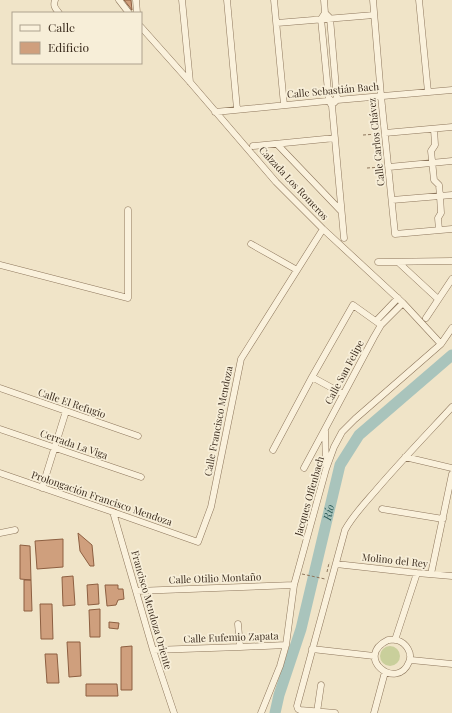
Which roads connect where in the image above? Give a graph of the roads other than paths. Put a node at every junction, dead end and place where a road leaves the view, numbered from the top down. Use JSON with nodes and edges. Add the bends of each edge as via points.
{"nodes":[{"id":1,"x":55,"y":0,"type":"edge"},
{"id":2,"x":118,"y":0,"type":"edge"},
{"id":3,"x":136,"y":0,"type":"edge"},
{"id":4,"x":182,"y":0,"type":"edge"},
{"id":5,"x":227,"y":0,"type":"edge"},
{"id":6,"x":274,"y":0,"type":"edge"},
{"id":7,"x":324,"y":0,"type":"edge"},
{"id":8,"x":373,"y":0,"type":"edge"},
{"id":9,"x":419,"y":0,"type":"edge"},
{"id":10,"x":58,"y":12,"type":"edge"},
{"id":11,"x":128,"y":12,"type":"edge"},
{"id":12,"x":137,"y":12,"type":"edge"},
{"id":13,"x":325,"y":13,"type":"junction"},
{"id":14,"x":374,"y":15,"type":"junction"},
{"id":15,"x":330,"y":18,"type":"junction"},
{"id":16,"x":320,"y":19,"type":"junction"},
{"id":17,"x":277,"y":23,"type":"junction"},
{"id":18,"x":142,"y":28,"type":"edge"},
{"id":19,"x":335,"y":72,"type":"junction"},
{"id":20,"x":326,"y":74,"type":"junction"},
{"id":21,"x":190,"y":82,"type":"junction"},
{"id":22,"x":452,"y":90,"type":"edge"},
{"id":23,"x":428,"y":92,"type":"junction"},
{"id":24,"x":381,"y":96,"type":"junction"},
{"id":25,"x":337,"y":100,"type":"junction"},
{"id":26,"x":331,"y":103,"type":"junction"},
{"id":27,"x":284,"y":105,"type":"junction"},
{"id":28,"x":237,"y":109,"type":"junction"},
{"id":29,"x":215,"y":112,"type":"junction"},
{"id":30,"x":452,"y":127,"type":"edge"},
{"id":31,"x":434,"y":128,"type":"junction"},
{"id":32,"x":385,"y":133,"type":"junction"},
{"id":33,"x":335,"y":138,"type":"junction"},
{"id":34,"x":277,"y":144,"type":"junction"},
{"id":35,"x":253,"y":146,"type":"dead end"},
{"id":36,"x":452,"y":161,"type":"edge"},
{"id":37,"x":432,"y":163,"type":"junction"},
{"id":38,"x":389,"y":167,"type":"junction"},
{"id":39,"x":452,"y":195,"type":"edge"},
{"id":40,"x":440,"y":196,"type":"junction"},
{"id":41,"x":392,"y":200,"type":"junction"},
{"id":42,"x":128,"y":210,"type":"dead end"},
{"id":43,"x":342,"y":211,"type":"junction"},
{"id":44,"x":323,"y":229,"type":"junction"},
{"id":45,"x":452,"y":229,"type":"edge"},
{"id":46,"x":439,"y":230,"type":"junction"},
{"id":47,"x":344,"y":238,"type":"dead end"},
{"id":48,"x":251,"y":244,"type":"dead end"},
{"id":49,"x":452,"y":261,"type":"edge"},
{"id":50,"x":378,"y":262,"type":"dead end"},
{"id":51,"x":398,"y":262,"type":"junction"},
{"id":52,"x":0,"y":266,"type":"edge"},
{"id":53,"x":297,"y":270,"type":"junction"},
{"id":54,"x":452,"y":279,"type":"edge"},
{"id":55,"x":398,"y":298,"type":"junction"},
{"id":56,"x":438,"y":299,"type":"junction"},
{"id":57,"x":403,"y":303,"type":"junction"},
{"id":58,"x":426,"y":318,"type":"dead end"},
{"id":59,"x":379,"y":323,"type":"junction"},
{"id":60,"x":452,"y":328,"type":"edge"},
{"id":61,"x":441,"y":344,"type":"junction"},
{"id":62,"x":312,"y":377,"type":"junction"},
{"id":63,"x":0,"y":388,"type":"edge"},
{"id":64,"x":343,"y":394,"type":"junction"},
{"id":65,"x":452,"y":407,"type":"edge"},
{"id":66,"x":66,"y":411,"type":"junction"},
{"id":67,"x":0,"y":429,"type":"edge"},
{"id":68,"x":325,"y":430,"type":"junction"},
{"id":69,"x":138,"y":436,"type":"dead end"},
{"id":70,"x":54,"y":447,"type":"junction"},
{"id":71,"x":273,"y":450,"type":"dead end"},
{"id":72,"x":405,"y":457,"type":"junction"},
{"id":73,"x":304,"y":468,"type":"dead end"},
{"id":74,"x":452,"y":468,"type":"edge"},
{"id":75,"x":326,"y":469,"type":"junction"},
{"id":76,"x":0,"y":473,"type":"edge"},
{"id":77,"x":452,"y":474,"type":"edge"},
{"id":78,"x":141,"y":478,"type":"dead end"},
{"id":79,"x":42,"y":488,"type":"junction"},
{"id":80,"x":382,"y":510,"type":"dead end"},
{"id":81,"x":114,"y":512,"type":"junction"},
{"id":82,"x":443,"y":519,"type":"junction"},
{"id":83,"x":15,"y":530,"type":"dead end"},
{"id":84,"x":0,"y":533,"type":"edge"},
{"id":85,"x":198,"y":542,"type":"joint"},
{"id":86,"x":336,"y":564,"type":"junction"},
{"id":87,"x":417,"y":573,"type":"junction"},
{"id":88,"x":431,"y":574,"type":"junction"},
{"id":89,"x":452,"y":576,"type":"edge"},
{"id":90,"x":294,"y":586,"type":"junction"},
{"id":91,"x":136,"y":591,"type":"junction"},
{"id":92,"x":238,"y":624,"type":"dead end"},
{"id":93,"x":395,"y":640,"type":"junction"},
{"id":94,"x":286,"y":645,"type":"junction"},
{"id":95,"x":240,"y":647,"type":"junction"},
{"id":96,"x":312,"y":649,"type":"junction"},
{"id":97,"x":153,"y":650,"type":"junction"},
{"id":98,"x":374,"y":656,"type":"junction"},
{"id":99,"x":411,"y":660,"type":"junction"},
{"id":100,"x":452,"y":664,"type":"edge"},
{"id":101,"x":385,"y":672,"type":"junction"},
{"id":102,"x":321,"y":685,"type":"dead end"},
{"id":103,"x":317,"y":712,"type":"junction"},
{"id":104,"x":174,"y":713,"type":"edge"},
{"id":105,"x":261,"y":713,"type":"edge"},
{"id":106,"x":335,"y":713,"type":"edge"},
{"id":107,"x":374,"y":713,"type":"edge"}],
"edges":[{"from":1,"to":10,"type":"street","via":[[55,8]]},
{"from":2,"to":11,"type":"street"},
{"from":3,"to":12,"type":"street"},
{"from":4,"to":21,"type":"street"},
{"from":5,"to":28,"type":"street"},
{"from":6,"to":17,"type":"street"},
{"from":7,"to":13,"type":"street"},
{"from":8,"to":14,"type":"street","name":"Calle Carlos Chávez"},
{"from":9,"to":23,"type":"street"},
{"from":13,"to":15,"type":"street"},
{"from":13,"to":16,"type":"street"},
{"from":14,"to":15,"type":"street"},
{"from":14,"to":24,"type":"street","name":"Calle Carlos Chávez"},
{"from":15,"to":16,"type":"street"},
{"from":15,"to":19,"type":"street"},
{"from":16,"to":17,"type":"street"},
{"from":16,"to":20,"type":"street"},
{"from":17,"to":27,"type":"street"},
{"from":18,"to":21,"type":"street","name":"Calzada Los Romeros"},
{"from":19,"to":20,"type":"street"},
{"from":19,"to":25,"type":"street"},
{"from":20,"to":26,"type":"street"},
{"from":21,"to":29,"type":"street","name":"Calzada Los Romeros"},
{"from":22,"to":23,"type":"street","name":"Calle Sebastián Bach"},
{"from":23,"to":24,"type":"street","name":"Calle Sebastián Bach"},
{"from":24,"to":25,"type":"street","name":"Calle Sebastián Bach"},
{"from":24,"to":32,"type":"street","name":"Calle Carlos Chávez"},
{"from":25,"to":26,"type":"street","name":"Calle Sebastián Bach"},
{"from":26,"to":27,"type":"street","name":"Calle Sebastián Bach"},
{"from":26,"to":33,"type":"street"},
{"from":27,"to":28,"type":"street","name":"Calle Sebastián Bach"},
{"from":28,"to":29,"type":"street","name":"Calle Sebastián Bach"},
{"from":29,"to":44,"type":"street","name":"Calzada Los Romeros","via":[[276,182]]},
{"from":30,"to":31,"type":"street"},
{"from":31,"to":32,"type":"street"},
{"from":31,"to":37,"type":"street"},
{"from":32,"to":38,"type":"street","name":"Calle Carlos Chávez"},
{"from":33,"to":34,"type":"street"},
{"from":33,"to":43,"type":"street"},
{"from":34,"to":35,"type":"street"},
{"from":34,"to":43,"type":"street"},
{"from":36,"to":37,"type":"street"},
{"from":37,"to":38,"type":"street"},
{"from":37,"to":40,"type":"street","via":[[434,180],[439,185]]},
{"from":38,"to":41,"type":"street","name":"Calle Carlos Chávez"},
{"from":39,"to":40,"type":"street"},
{"from":40,"to":41,"type":"street"},
{"from":40,"to":46,"type":"street"},
{"from":41,"to":46,"type":"street","name":"Calle Carlos Chávez","via":[[395,234]]},
{"from":42,"to":52,"type":"street","via":[[128,298]]},
{"from":43,"to":47,"type":"street"},
{"from":44,"to":53,"type":"street","name":"Calle Francisco Mendoza"},
{"from":44,"to":55,"type":"street","name":"Calzada Los Romeros"},
{"from":45,"to":46,"type":"street"},
{"from":48,"to":53,"type":"street"},
{"from":49,"to":51,"type":"street"},
{"from":50,"to":51,"type":"street"},
{"from":51,"to":56,"type":"street"},
{"from":53,"to":85,"type":"street","name":"Calle Francisco Mendoza","via":[[241,359],[211,507]]},
{"from":54,"to":56,"type":"street"},
{"from":55,"to":57,"type":"street","name":"Calzada Los Romeros"},
{"from":55,"to":59,"type":"street"},
{"from":56,"to":58,"type":"street"},
{"from":57,"to":59,"type":"street","name":"Calle San Felipe"},
{"from":57,"to":61,"type":"street","name":"Calzada Los Romeros"},
{"from":59,"to":62,"type":"street","via":[[354,305]]},
{"from":59,"to":64,"type":"street","name":"Calle San Felipe"},
{"from":60,"to":61,"type":"street","name":"Jacques Offenbach"},
{"from":61,"to":75,"type":"street","name":"Jacques Offenbach","via":[[342,432]]},
{"from":62,"to":64,"type":"street"},
{"from":62,"to":71,"type":"street"},
{"from":63,"to":66,"type":"street","name":"Calle El Refugio"},
{"from":64,"to":68,"type":"street","name":"Calle San Felipe"},
{"from":65,"to":72,"type":"street"},
{"from":66,"to":69,"type":"street","name":"Calle El Refugio"},
{"from":66,"to":70,"type":"street"},
{"from":67,"to":70,"type":"street","name":"Cerrada La Viga"},
{"from":68,"to":73,"type":"street","name":"Calle San Felipe"},
{"from":68,"to":75,"type":"street"},
{"from":70,"to":78,"type":"street","name":"Cerrada La Viga"},
{"from":70,"to":79,"type":"street"},
{"from":72,"to":74,"type":"street"},
{"from":72,"to":86,"type":"street","via":[[349,522]]},
{"from":75,"to":90,"type":"street","name":"Jacques Offenbach"},
{"from":76,"to":79,"type":"street","name":"Prolongación Francisco Mendoza"},
{"from":77,"to":82,"type":"street"},
{"from":79,"to":81,"type":"street","name":"Prolongación Francisco Mendoza"},
{"from":80,"to":82,"type":"street"},
{"from":81,"to":85,"type":"street","name":"Prolongación Francisco Mendoza"},
{"from":81,"to":91,"type":"street","name":"Francisco Mendoza Oriente"},
{"from":82,"to":88,"type":"street"},
{"from":83,"to":84,"type":"street"},
{"from":86,"to":87,"type":"street","name":"Molino del Rey"},
{"from":86,"to":96,"type":"street"},
{"from":87,"to":88,"type":"street","name":"Molino del Rey"},
{"from":87,"to":93,"type":"street"},
{"from":88,"to":89,"type":"street","name":"Molino del Rey"},
{"from":90,"to":91,"type":"street","name":"Calle Otilio Montaño"},
{"from":90,"to":94,"type":"street","name":"Jacques Offenbach"},
{"from":91,"to":97,"type":"street","name":"Francisco Mendoza Oriente"},
{"from":92,"to":95,"type":"street"},
{"from":93,"to":98,"type":"street","via":[[381,643]]},
{"from":93,"to":99,"type":"street","via":[[407,647]]},
{"from":94,"to":95,"type":"street","name":"Calle Eufemio Zapata"},
{"from":94,"to":105,"type":"street","name":"Jacques Offenbach"},
{"from":95,"to":97,"type":"street","name":"Calle Eufemio Zapata"},
{"from":96,"to":98,"type":"street"},
{"from":96,"to":103,"type":"street","via":[[297,706],[300,710]]},
{"from":97,"to":104,"type":"street","name":"Francisco Mendoza Oriente"},
{"from":98,"to":101,"type":"street","via":[[379,668]]},
{"from":99,"to":100,"type":"street"},
{"from":99,"to":101,"type":"street","via":[[401,672]]},
{"from":101,"to":107,"type":"street"},
{"from":102,"to":103,"type":"street"},
{"from":103,"to":106,"type":"street"}]}
